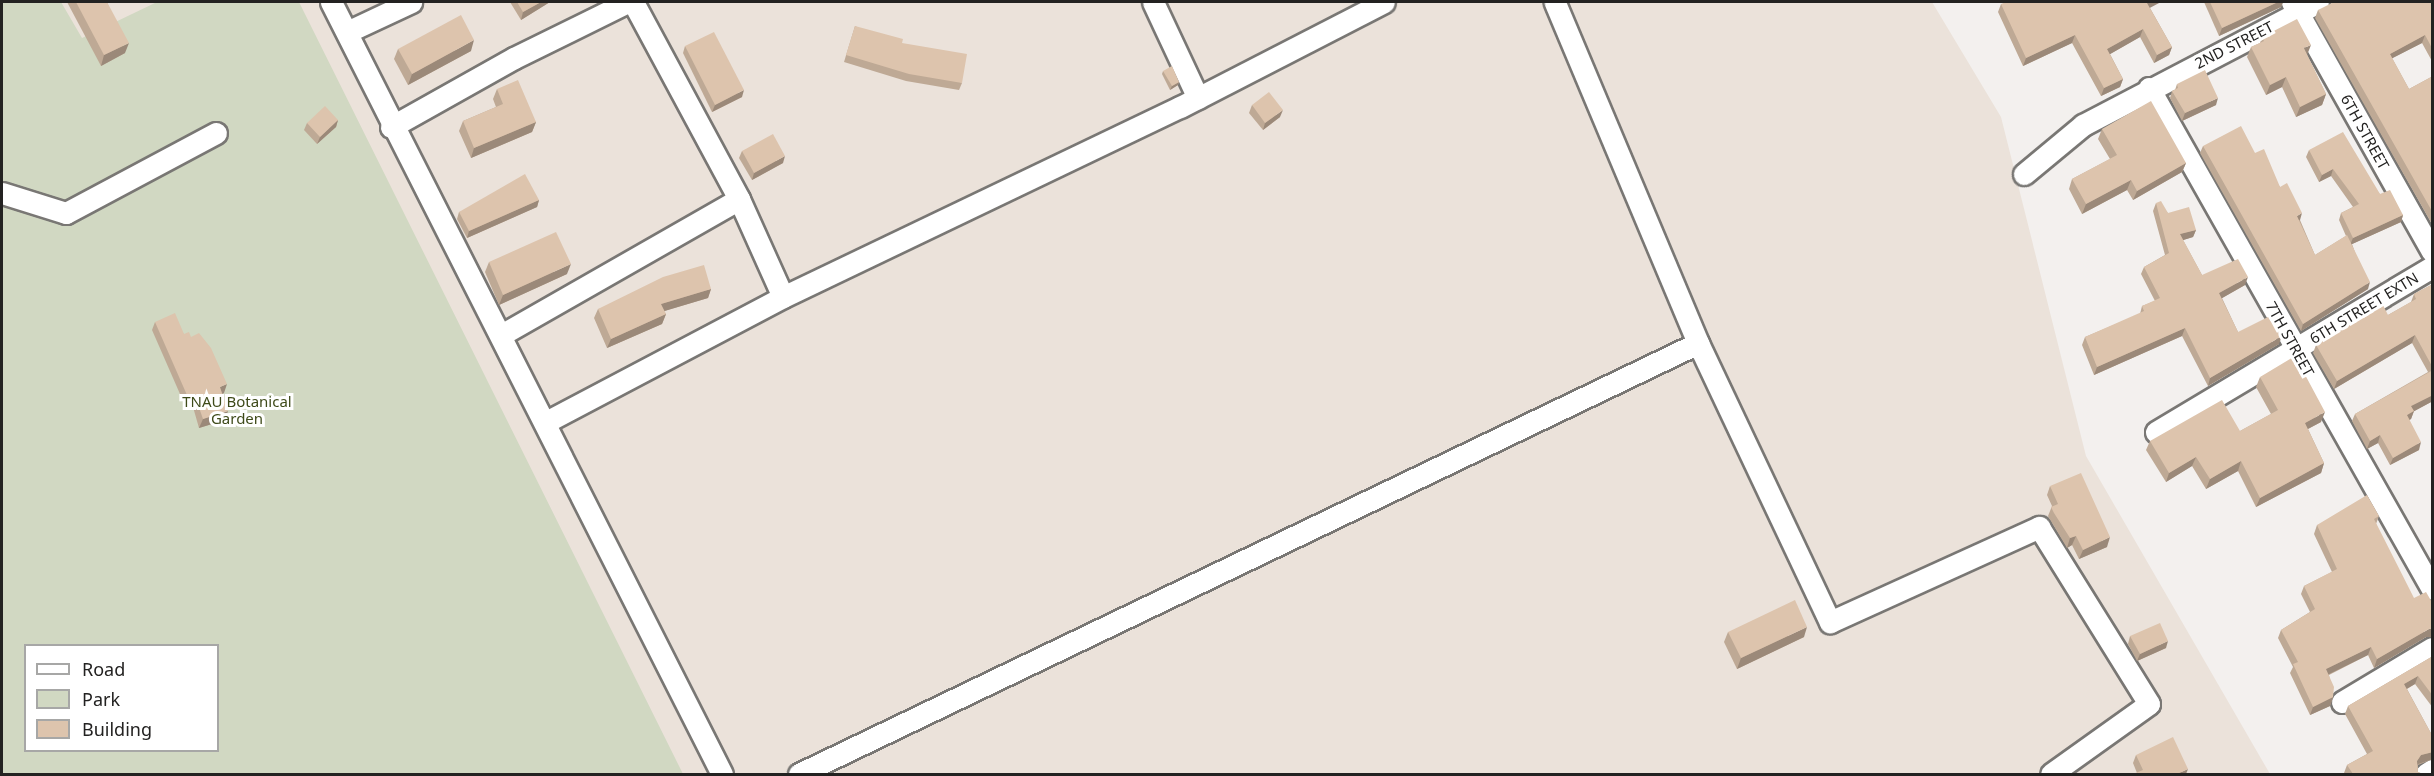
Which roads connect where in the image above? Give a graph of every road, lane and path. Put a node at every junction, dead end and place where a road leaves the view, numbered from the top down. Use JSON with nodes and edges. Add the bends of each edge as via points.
{"nodes":[{"id":1,"x":332,"y":2,"type":"edge"},
{"id":2,"x":411,"y":2,"type":"edge"},
{"id":3,"x":628,"y":2,"type":"edge"},
{"id":4,"x":633,"y":2,"type":"edge"},
{"id":5,"x":1153,"y":2,"type":"edge"},
{"id":6,"x":1384,"y":2,"type":"edge"},
{"id":7,"x":1555,"y":2,"type":"edge"},
{"id":8,"x":2318,"y":2,"type":"edge"},
{"id":9,"x":2295,"y":7,"type":"edge"},
{"id":10,"x":347,"y":32,"type":"junction"},
{"id":11,"x":2150,"y":88,"type":"junction"},
{"id":12,"x":1198,"y":98,"type":"junction"},
{"id":13,"x":391,"y":127,"type":"junction"},
{"id":14,"x":216,"y":133,"type":"dead end"},
{"id":15,"x":2024,"y":174,"type":"dead end"},
{"id":16,"x":2,"y":193,"type":"edge"},
{"id":17,"x":739,"y":199,"type":"junction"},
{"id":18,"x":2433,"y":251,"type":"edge"},
{"id":19,"x":2433,"y":267,"type":"edge"},
{"id":20,"x":783,"y":297,"type":"junction"},
{"id":21,"x":501,"y":335,"type":"junction"},
{"id":22,"x":1698,"y":343,"type":"junction"},
{"id":23,"x":2295,"y":348,"type":"junction"},
{"id":24,"x":546,"y":422,"type":"junction"},
{"id":25,"x":2156,"y":432,"type":"dead end"},
{"id":26,"x":2433,"y":589,"type":"edge"},
{"id":27,"x":2433,"y":648,"type":"edge"},
{"id":28,"x":2342,"y":702,"type":"dead end"},
{"id":29,"x":2433,"y":770,"type":"edge"},
{"id":30,"x":722,"y":774,"type":"edge"},
{"id":31,"x":798,"y":774,"type":"edge"},
{"id":32,"x":2051,"y":774,"type":"edge"},
{"id":33,"x":2426,"y":774,"type":"edge"}],
"edges":[{"from":1,"to":10,"type":"street"},
{"from":2,"to":10,"type":"street"},
{"from":3,"to":13,"type":"street","via":[[514,58]]},
{"from":4,"to":17,"type":"street"},
{"from":5,"to":12,"type":"street"},
{"from":6,"to":12,"type":"street"},
{"from":7,"to":22,"type":"street"},
{"from":8,"to":9,"type":"street","name":"2ND STREET"},
{"from":9,"to":11,"type":"street","name":"2ND STREET"},
{"from":9,"to":18,"type":"street","name":"6TH STREET"},
{"from":10,"to":13,"type":"street"},
{"from":11,"to":15,"type":"street","name":"2ND STREET","via":[[2084,124]]},
{"from":11,"to":23,"type":"street","name":"7TH STREET"},
{"from":12,"to":20,"type":"street"},
{"from":13,"to":21,"type":"street"},
{"from":14,"to":16,"type":"street","via":[[66,213]]},
{"from":17,"to":20,"type":"street"},
{"from":17,"to":21,"type":"street"},
{"from":19,"to":23,"type":"street","name":"6TH STREET EXTN"},
{"from":20,"to":24,"type":"street"},
{"from":21,"to":24,"type":"street"},
{"from":22,"to":31,"type":"street"},
{"from":22,"to":32,"type":"street","via":[[1830,622],[2039,527],[2149,704]]},
{"from":23,"to":25,"type":"street","name":"6TH STREET EXTN"},
{"from":23,"to":26,"type":"street","name":"7TH STREET"},
{"from":24,"to":30,"type":"street"},
{"from":27,"to":28,"type":"street"},
{"from":29,"to":33,"type":"street"}]}
